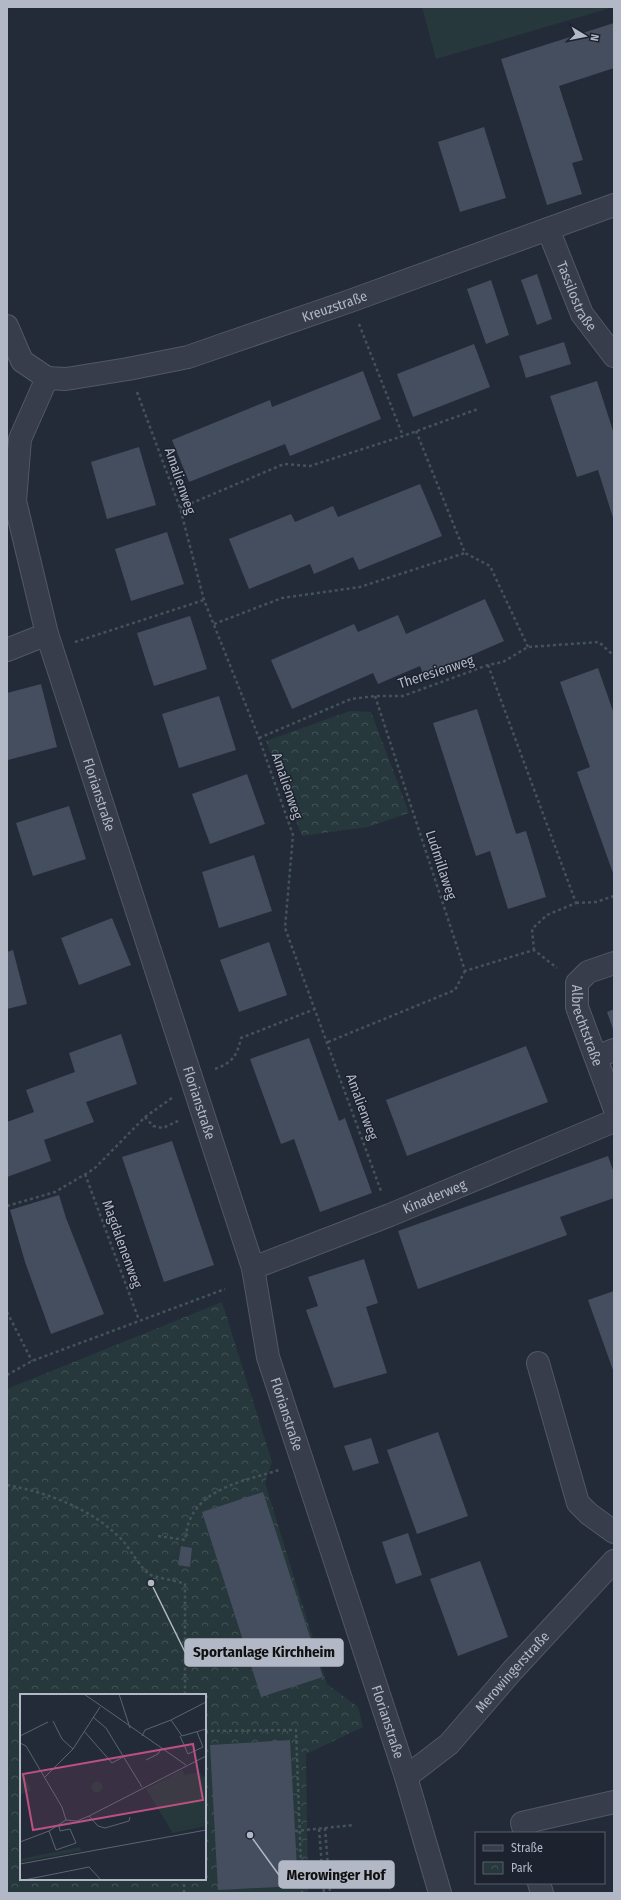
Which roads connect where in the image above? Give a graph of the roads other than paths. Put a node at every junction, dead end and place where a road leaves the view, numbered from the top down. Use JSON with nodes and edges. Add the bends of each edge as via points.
{"nodes":[{"id":1,"x":614,"y":205,"type":"edge"},
{"id":2,"x":548,"y":229,"type":"junction"},
{"id":3,"x":7,"y":326,"type":"edge"},
{"id":4,"x":614,"y":356,"type":"edge"},
{"id":5,"x":47,"y":378,"type":"junction"},
{"id":6,"x":50,"y":642,"type":"junction"},
{"id":7,"x":7,"y":650,"type":"edge"},
{"id":8,"x":614,"y":963,"type":"edge"},
{"id":9,"x":605,"y":1054,"type":"edge"},
{"id":10,"x":614,"y":1107,"type":"edge"},
{"id":11,"x":614,"y":1121,"type":"edge"},
{"id":12,"x":253,"y":1268,"type":"junction"},
{"id":13,"x":538,"y":1363,"type":"dead end"},
{"id":14,"x":614,"y":1532,"type":"edge"},
{"id":15,"x":614,"y":1561,"type":"edge"},
{"id":16,"x":406,"y":1777,"type":"junction"},
{"id":17,"x":614,"y":1802,"type":"edge"},
{"id":18,"x":525,"y":1832,"type":"edge"},
{"id":19,"x":440,"y":1893,"type":"edge"}],
"edges":[{"from":1,"to":2,"type":"street","name":"Kreuzstraße"},
{"from":2,"to":4,"type":"street","name":"Tassilostraße","via":[[582,314]]},
{"from":2,"to":5,"type":"street","name":"Kreuzstraße","via":[[350,302],[188,357],[66,379]]},
{"from":3,"to":5,"type":"street","via":[[22,361]]},
{"from":5,"to":6,"type":"street","name":"Florianstraße","via":[[20,439],[16,501]]},
{"from":6,"to":7,"type":"street"},
{"from":6,"to":12,"type":"street","name":"Florianstraße","via":[[188,1085]]},
{"from":8,"to":9,"type":"street","name":"Albrechtstraße","via":[[588,972],[577,983],[577,1007]]},
{"from":9,"to":10,"type":"street","name":"Albrechtstraße"},
{"from":11,"to":12,"type":"street","name":"Kinaderweg","via":[[390,1215]]},
{"from":12,"to":16,"type":"street","name":"Florianstraße","via":[[268,1357]]},
{"from":13,"to":14,"type":"street","via":[[578,1503]]},
{"from":15,"to":16,"type":"street","name":"Merowingerstraße","via":[[512,1671],[449,1744]]},
{"from":16,"to":19,"type":"street","name":"Florianstraße"},
{"from":17,"to":18,"type":"street","via":[[522,1823]]}]}
